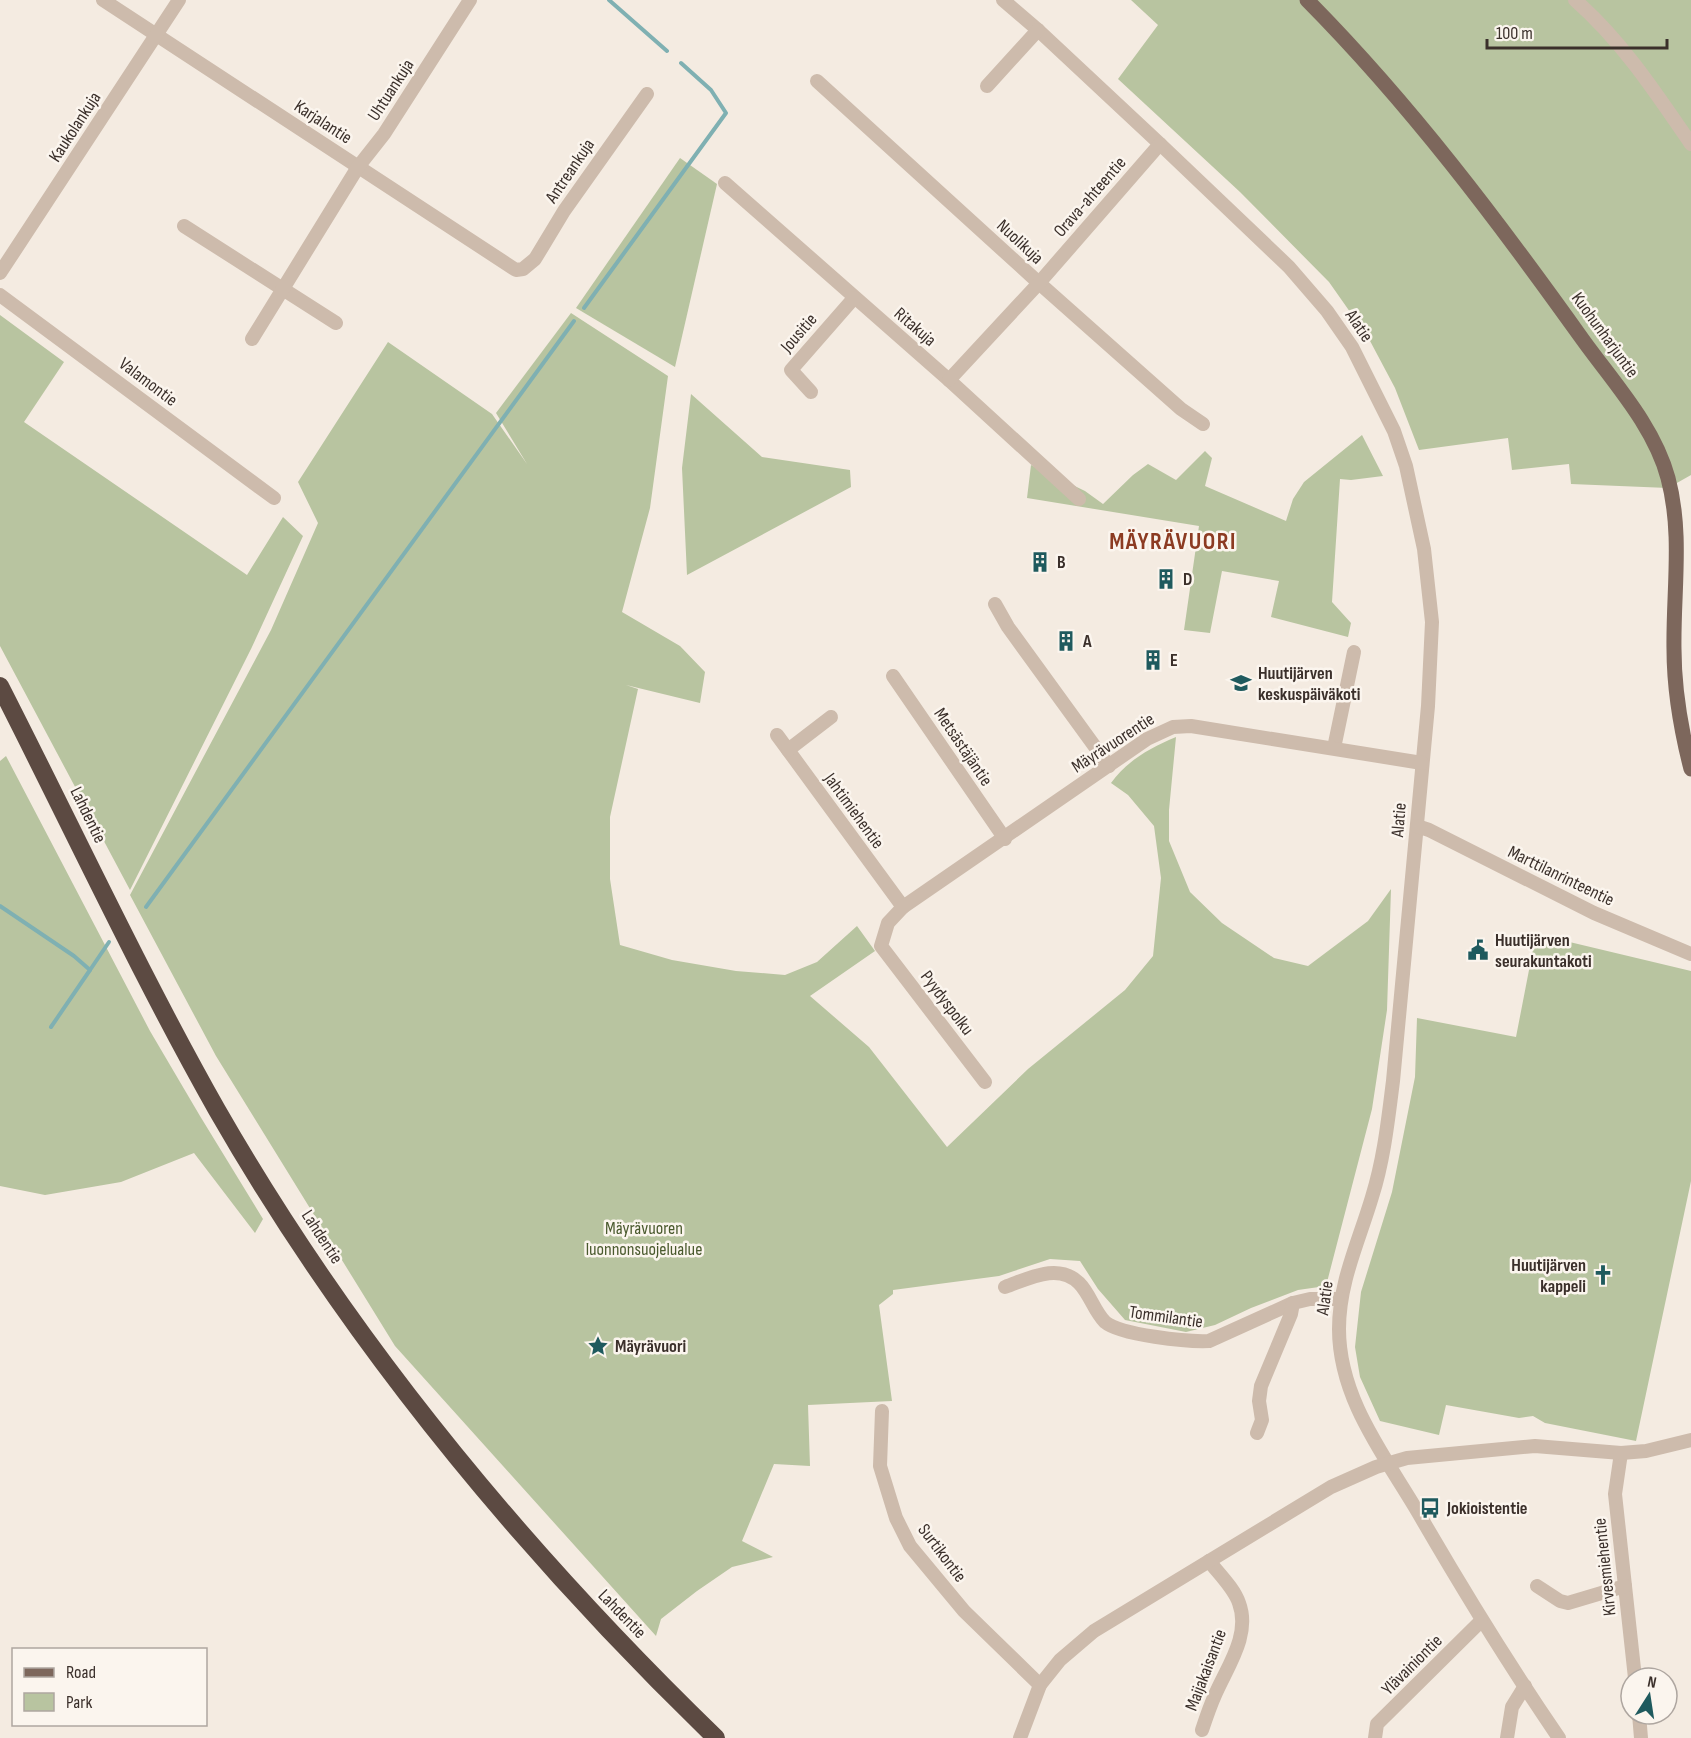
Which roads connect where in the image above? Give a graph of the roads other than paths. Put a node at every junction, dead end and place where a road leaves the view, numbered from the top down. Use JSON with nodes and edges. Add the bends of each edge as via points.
{"nodes":[{"id":1,"x":103,"y":0,"type":"edge"},
{"id":2,"x":179,"y":0,"type":"edge"},
{"id":3,"x":470,"y":0,"type":"edge"},
{"id":4,"x":1003,"y":0,"type":"edge"},
{"id":5,"x":1307,"y":0,"type":"edge"},
{"id":6,"x":1575,"y":0,"type":"edge"},
{"id":7,"x":1038,"y":30,"type":"junction"},
{"id":8,"x":156,"y":36,"type":"junction"},
{"id":9,"x":817,"y":81,"type":"dead end"},
{"id":10,"x":987,"y":86,"type":"dead end"},
{"id":11,"x":647,"y":94,"type":"dead end"},
{"id":12,"x":1160,"y":144,"type":"junction"},
{"id":13,"x":1691,"y":144,"type":"edge"},
{"id":14,"x":358,"y":166,"type":"junction"},
{"id":15,"x":725,"y":183,"type":"dead end"},
{"id":16,"x":184,"y":226,"type":"dead end"},
{"id":17,"x":524,"y":270,"type":"joint"},
{"id":18,"x":0,"y":273,"type":"edge"},
{"id":19,"x":1039,"y":283,"type":"junction"},
{"id":20,"x":282,"y":289,"type":"junction"},
{"id":21,"x":0,"y":295,"type":"edge"},
{"id":22,"x":854,"y":298,"type":"junction"},
{"id":23,"x":336,"y":323,"type":"dead end"},
{"id":24,"x":252,"y":339,"type":"dead end"},
{"id":25,"x":949,"y":380,"type":"junction"},
{"id":26,"x":811,"y":392,"type":"dead end"},
{"id":27,"x":1203,"y":424,"type":"dead end"},
{"id":28,"x":274,"y":498,"type":"dead end"},
{"id":29,"x":1078,"y":500,"type":"dead end"},
{"id":30,"x":995,"y":604,"type":"dead end"},
{"id":31,"x":1354,"y":652,"type":"dead end"},
{"id":32,"x":893,"y":676,"type":"dead end"},
{"id":33,"x":0,"y":686,"type":"edge"},
{"id":34,"x":831,"y":717,"type":"dead end"},
{"id":35,"x":777,"y":735,"type":"dead end"},
{"id":36,"x":1334,"y":748,"type":"junction"},
{"id":37,"x":788,"y":750,"type":"junction"},
{"id":38,"x":1422,"y":763,"type":"junction"},
{"id":39,"x":1109,"y":766,"type":"junction"},
{"id":40,"x":1691,"y":770,"type":"edge"},
{"id":41,"x":1417,"y":826,"type":"junction"},
{"id":42,"x":1005,"y":839,"type":"junction"},
{"id":43,"x":903,"y":907,"type":"junction"},
{"id":44,"x":881,"y":946,"type":"joint"},
{"id":45,"x":1691,"y":954,"type":"edge"},
{"id":46,"x":985,"y":1082,"type":"dead end"},
{"id":47,"x":1005,"y":1287,"type":"dead end"},
{"id":48,"x":1341,"y":1299,"type":"junction"},
{"id":49,"x":1293,"y":1303,"type":"junction"},
{"id":50,"x":882,"y":1411,"type":"dead end"},
{"id":51,"x":1257,"y":1433,"type":"dead end"},
{"id":52,"x":1691,"y":1440,"type":"edge"},
{"id":53,"x":1621,"y":1453,"type":"junction"},
{"id":54,"x":1389,"y":1463,"type":"junction"},
{"id":55,"x":1209,"y":1561,"type":"junction"},
{"id":56,"x":1538,"y":1586,"type":"dead end"},
{"id":57,"x":1625,"y":1586,"type":"junction"},
{"id":58,"x":1481,"y":1621,"type":"junction"},
{"id":59,"x":1634,"y":1666,"type":"edge"},
{"id":60,"x":1040,"y":1685,"type":"junction"},
{"id":61,"x":1525,"y":1686,"type":"junction"},
{"id":62,"x":1202,"y":1730,"type":"dead end"},
{"id":63,"x":712,"y":1737,"type":"edge"},
{"id":64,"x":1020,"y":1738,"type":"edge"},
{"id":65,"x":1375,"y":1738,"type":"edge"},
{"id":66,"x":1507,"y":1738,"type":"edge"},
{"id":67,"x":1559,"y":1738,"type":"edge"}],
"edges":[{"from":1,"to":8,"type":"street","name":"Karjalantie"},
{"from":2,"to":8,"type":"street","name":"Kaukolankuja"},
{"from":3,"to":14,"type":"street","name":"Uhtuankuja","via":[[384,134]]},
{"from":4,"to":7,"type":"street","name":"Alatie"},
{"from":5,"to":40,"type":"main road","name":"Kuohunharjuntie","via":[[1427,134],[1510,240],[1626,397],[1655,447],[1668,477],[1676,518],[1676,697]]},
{"from":6,"to":13,"type":"street","via":[[1639,69]]},
{"from":7,"to":10,"type":"street"},
{"from":7,"to":12,"type":"street","name":"Alatie"},
{"from":8,"to":14,"type":"street","name":"Karjalantie"},
{"from":8,"to":18,"type":"street","name":"Kaukolankuja"},
{"from":9,"to":19,"type":"street","name":"Nuolikuja"},
{"from":11,"to":17,"type":"street","name":"Antreankuja","via":[[564,211],[536,259]]},
{"from":12,"to":19,"type":"street","name":"Orava-ahteentie"},
{"from":12,"to":38,"type":"street","name":"Alatie","via":[[1289,267],[1328,311],[1353,347],[1394,431],[1425,549],[1431,675]]},
{"from":14,"to":17,"type":"street","name":"Karjalantie","via":[[516,270]]},
{"from":14,"to":20,"type":"street","name":"Uhtuankuja"},
{"from":15,"to":22,"type":"street","name":"Ritakuja"},
{"from":16,"to":20,"type":"street"},
{"from":19,"to":25,"type":"street","name":"Orava-ahteentie"},
{"from":19,"to":27,"type":"street","name":"Nuolikuja","via":[[1181,410]]},
{"from":20,"to":23,"type":"street"},
{"from":20,"to":24,"type":"street","name":"Uhtuankuja"},
{"from":21,"to":28,"type":"street","name":"Valamontie"},
{"from":22,"to":25,"type":"street","name":"Ritakuja"},
{"from":22,"to":26,"type":"street","name":"Jousitie","via":[[791,370]]},
{"from":25,"to":29,"type":"street","name":"Ritakuja"},
{"from":30,"to":39,"type":"street"},
{"from":31,"to":36,"type":"street"},
{"from":32,"to":42,"type":"street","name":"Metsästäjäntie"},
{"from":33,"to":63,"type":"highway","name":"Lahdentie","via":[[182,1046],[234,1137],[358,1330],[469,1474],[556,1575]]},
{"from":34,"to":37,"type":"street"},
{"from":35,"to":37,"type":"street","name":"Jahtimiehentie"},
{"from":36,"to":38,"type":"street","name":"Mäyrävuorentie"},
{"from":36,"to":39,"type":"street","name":"Mäyrävuorentie","via":[[1191,726],[1173,727],[1147,739]]},
{"from":37,"to":43,"type":"street","name":"Jahtimiehentie"},
{"from":38,"to":41,"type":"street","name":"Alatie"},
{"from":39,"to":42,"type":"street","name":"Mäyrävuorentie"},
{"from":41,"to":45,"type":"street","name":"Marttilanrinteentie","via":[[1594,914]]},
{"from":41,"to":48,"type":"street","name":"Alatie","via":[[1387,1132]]},
{"from":42,"to":43,"type":"street","name":"Mäyrävuorentie"},
{"from":43,"to":44,"type":"street","name":"Mäyrävuorentie","via":[[888,923]]},
{"from":44,"to":46,"type":"street","name":"Pyydyspolku"},
{"from":47,"to":49,"type":"street","name":"Tommilantie","via":[[1046,1273],[1064,1274],[1079,1283],[1106,1322],[1125,1332],[1194,1342],[1209,1341]]},
{"from":48,"to":49,"type":"street","name":"Tommilantie"},
{"from":48,"to":54,"type":"street","name":"Alatie","via":[[1339,1329],[1350,1393]]},
{"from":49,"to":51,"type":"street","via":[[1261,1386],[1262,1420]]},
{"from":50,"to":60,"type":"street","name":"Surtikontie","via":[[880,1466],[896,1518],[910,1546],[964,1611]]},
{"from":52,"to":53,"type":"street"},
{"from":53,"to":54,"type":"street","via":[[1535,1446]]},
{"from":53,"to":57,"type":"street","name":"Kirvesmiehentie","via":[[1615,1494]]},
{"from":54,"to":55,"type":"street","via":[[1331,1487]]},
{"from":54,"to":58,"type":"street","name":"Alatie"},
{"from":55,"to":60,"type":"street","via":[[1094,1631],[1060,1660]]},
{"from":55,"to":62,"type":"street","name":"Maijakaisantie","via":[[1239,1603],[1242,1623],[1232,1664],[1215,1694]]},
{"from":56,"to":57,"type":"street","via":[[1568,1603]]},
{"from":57,"to":59,"type":"street","name":"Kirvesmiehentie"},
{"from":58,"to":61,"type":"street","name":"Alatie"},
{"from":58,"to":65,"type":"street","name":"Ylävainiontie","via":[[1377,1724]]},
{"from":60,"to":64,"type":"street"},
{"from":61,"to":66,"type":"street","via":[[1512,1707]]},
{"from":61,"to":67,"type":"street","name":"Alatie"}]}
